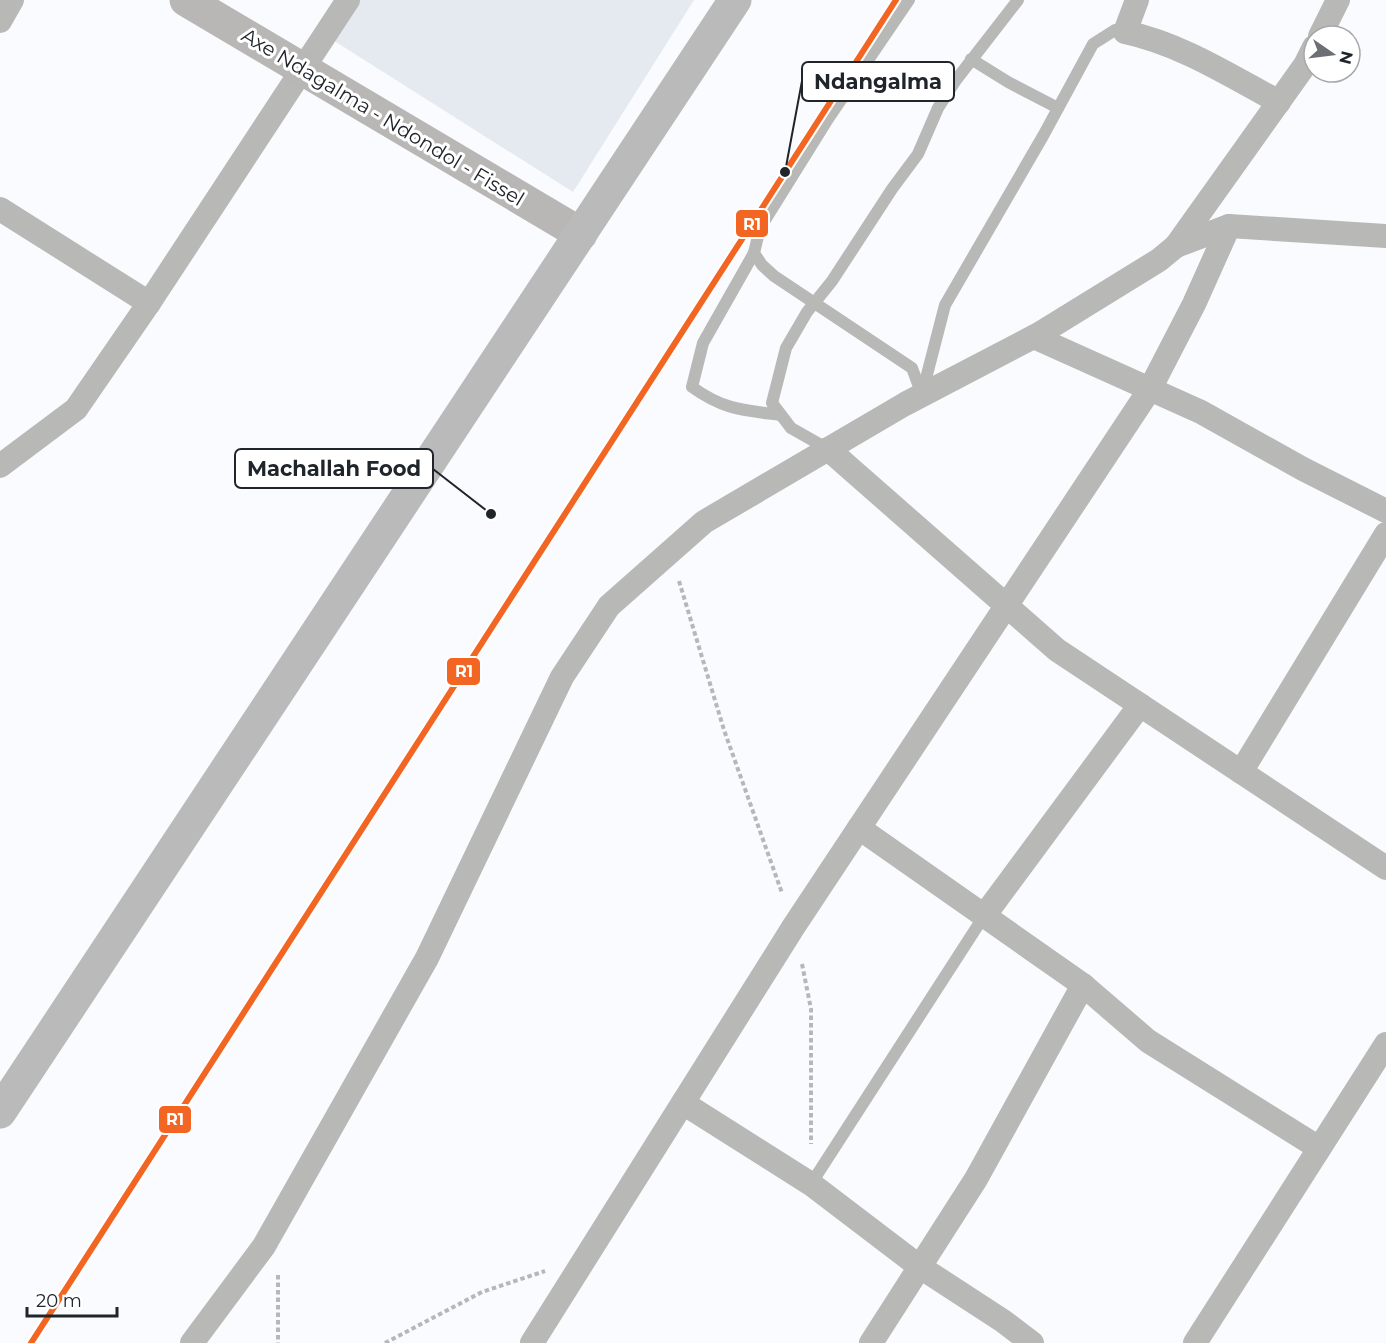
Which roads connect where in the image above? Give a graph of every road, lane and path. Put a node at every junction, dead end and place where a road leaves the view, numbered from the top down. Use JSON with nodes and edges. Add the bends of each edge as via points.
{"nodes":[{"id":1,"x":12,"y":0,"type":"edge"},
{"id":2,"x":186,"y":0,"type":"edge"},
{"id":3,"x":348,"y":0,"type":"edge"},
{"id":4,"x":735,"y":0,"type":"edge"},
{"id":5,"x":909,"y":0,"type":"edge"},
{"id":6,"x":1018,"y":0,"type":"edge"},
{"id":7,"x":1137,"y":0,"type":"edge"},
{"id":8,"x":1338,"y":0,"type":"edge"},
{"id":9,"x":0,"y":21,"type":"edge"},
{"id":10,"x":1326,"y":24,"type":"edge"},
{"id":11,"x":1125,"y":32,"type":"junction"},
{"id":12,"x":970,"y":59,"type":"junction"},
{"id":13,"x":304,"y":70,"type":"junction"},
{"id":14,"x":1302,"y":70,"type":"edge"},
{"id":15,"x":1279,"y":102,"type":"junction"},
{"id":16,"x":1058,"y":108,"type":"junction"},
{"id":17,"x":0,"y":209,"type":"edge"},
{"id":18,"x":1229,"y":226,"type":"junction"},
{"id":19,"x":581,"y":234,"type":"junction"},
{"id":20,"x":1386,"y":236,"type":"edge"},
{"id":21,"x":1176,"y":246,"type":"junction"},
{"id":22,"x":754,"y":253,"type":"junction"},
{"id":23,"x":149,"y":303,"type":"junction"},
{"id":24,"x":814,"y":303,"type":"junction"},
{"id":25,"x":1034,"y":337,"type":"junction"},
{"id":26,"x":1150,"y":389,"type":"junction"},
{"id":27,"x":922,"y":395,"type":"junction"},
{"id":28,"x":781,"y":415,"type":"junction"},
{"id":29,"x":828,"y":449,"type":"junction"},
{"id":30,"x":4,"y":458,"type":"edge"},
{"id":31,"x":1386,"y":511,"type":"edge"},
{"id":32,"x":1386,"y":534,"type":"edge"},
{"id":33,"x":669,"y":552,"type":"junction"},
{"id":34,"x":1006,"y":605,"type":"junction"},
{"id":35,"x":1140,"y":705,"type":"junction"},
{"id":36,"x":1241,"y":772,"type":"junction"},
{"id":37,"x":859,"y":828,"type":"junction"},
{"id":38,"x":1386,"y":868,"type":"edge"},
{"id":39,"x":984,"y":916,"type":"junction"},
{"id":40,"x":794,"y":926,"type":"junction"},
{"id":41,"x":1083,"y":985,"type":"junction"},
{"id":42,"x":1386,"y":1044,"type":"edge"},
{"id":43,"x":682,"y":1103,"type":"junction"},
{"id":44,"x":0,"y":1112,"type":"edge"},
{"id":45,"x":1319,"y":1148,"type":"junction"},
{"id":46,"x":811,"y":1184,"type":"junction"},
{"id":47,"x":278,"y":1221,"type":"junction"},
{"id":48,"x":585,"y":1258,"type":"junction"},
{"id":49,"x":920,"y":1267,"type":"junction"},
{"id":50,"x":192,"y":1343,"type":"edge"},
{"id":51,"x":278,"y":1343,"type":"edge"},
{"id":52,"x":385,"y":1343,"type":"edge"},
{"id":53,"x":532,"y":1343,"type":"edge"},
{"id":54,"x":871,"y":1343,"type":"edge"},
{"id":55,"x":1032,"y":1343,"type":"edge"},
{"id":56,"x":1195,"y":1343,"type":"edge"}],
"edges":[{"from":1,"to":9,"type":"street"},
{"from":2,"to":13,"type":"main road","name":"Axe Ndagalma - Ndondol - Fissel"},
{"from":3,"to":13,"type":"street"},
{"from":4,"to":19,"type":"main road"},
{"from":5,"to":22,"type":"lane","via":[[760,228]]},
{"from":6,"to":12,"type":"lane"},
{"from":7,"to":11,"type":"street"},
{"from":8,"to":10,"type":"street"},
{"from":11,"to":15,"type":"street","via":[[1180,49]]},
{"from":11,"to":16,"type":"lane","via":[[1115,30],[1094,44]]},
{"from":12,"to":16,"type":"lane"},
{"from":12,"to":24,"type":"lane","via":[[938,108],[918,154]]},
{"from":13,"to":19,"type":"main road","name":"Axe Ndagalma - Ndondol - Fissel"},
{"from":13,"to":23,"type":"street"},
{"from":14,"to":15,"type":"street"},
{"from":15,"to":21,"type":"street"},
{"from":16,"to":27,"type":"lane","via":[[945,304]]},
{"from":17,"to":23,"type":"street"},
{"from":18,"to":20,"type":"street"},
{"from":18,"to":21,"type":"street"},
{"from":18,"to":26,"type":"street"},
{"from":19,"to":44,"type":"main road"},
{"from":21,"to":25,"type":"street"},
{"from":22,"to":24,"type":"lane","via":[[762,266]]},
{"from":22,"to":28,"type":"lane","via":[[703,343],[692,387],[731,408]]},
{"from":23,"to":30,"type":"street","via":[[76,410]]},
{"from":24,"to":27,"type":"lane","via":[[912,368]]},
{"from":24,"to":28,"type":"lane","via":[[786,348],[772,403]]},
{"from":25,"to":26,"type":"street"},
{"from":25,"to":27,"type":"street"},
{"from":26,"to":31,"type":"street"},
{"from":26,"to":34,"type":"street"},
{"from":27,"to":29,"type":"street"},
{"from":28,"to":29,"type":"lane","via":[[791,428]]},
{"from":29,"to":33,"type":"street","via":[[704,522]]},
{"from":29,"to":34,"type":"street"},
{"from":32,"to":36,"type":"street"},
{"from":33,"to":40,"type":"path","via":[[724,730]]},
{"from":33,"to":47,"type":"street","via":[[609,606],[562,677],[427,958]]},
{"from":34,"to":35,"type":"street","via":[[1057,650]]},
{"from":34,"to":37,"type":"street"},
{"from":35,"to":36,"type":"street"},
{"from":35,"to":39,"type":"street"},
{"from":36,"to":38,"type":"street"},
{"from":37,"to":39,"type":"street"},
{"from":37,"to":40,"type":"street"},
{"from":39,"to":41,"type":"street"},
{"from":39,"to":46,"type":"lane"},
{"from":40,"to":43,"type":"street"},
{"from":40,"to":46,"type":"path","via":[[811,1009]]},
{"from":41,"to":45,"type":"street","via":[[1148,1041]]},
{"from":41,"to":49,"type":"street","via":[[976,1179]]},
{"from":42,"to":45,"type":"street"},
{"from":43,"to":46,"type":"street"},
{"from":43,"to":48,"type":"street"},
{"from":45,"to":56,"type":"street"},
{"from":46,"to":49,"type":"street"},
{"from":47,"to":50,"type":"street"},
{"from":47,"to":51,"type":"path"},
{"from":48,"to":52,"type":"path","via":[[482,1292]]},
{"from":48,"to":53,"type":"street"},
{"from":49,"to":54,"type":"street"},
{"from":49,"to":55,"type":"street"}]}
